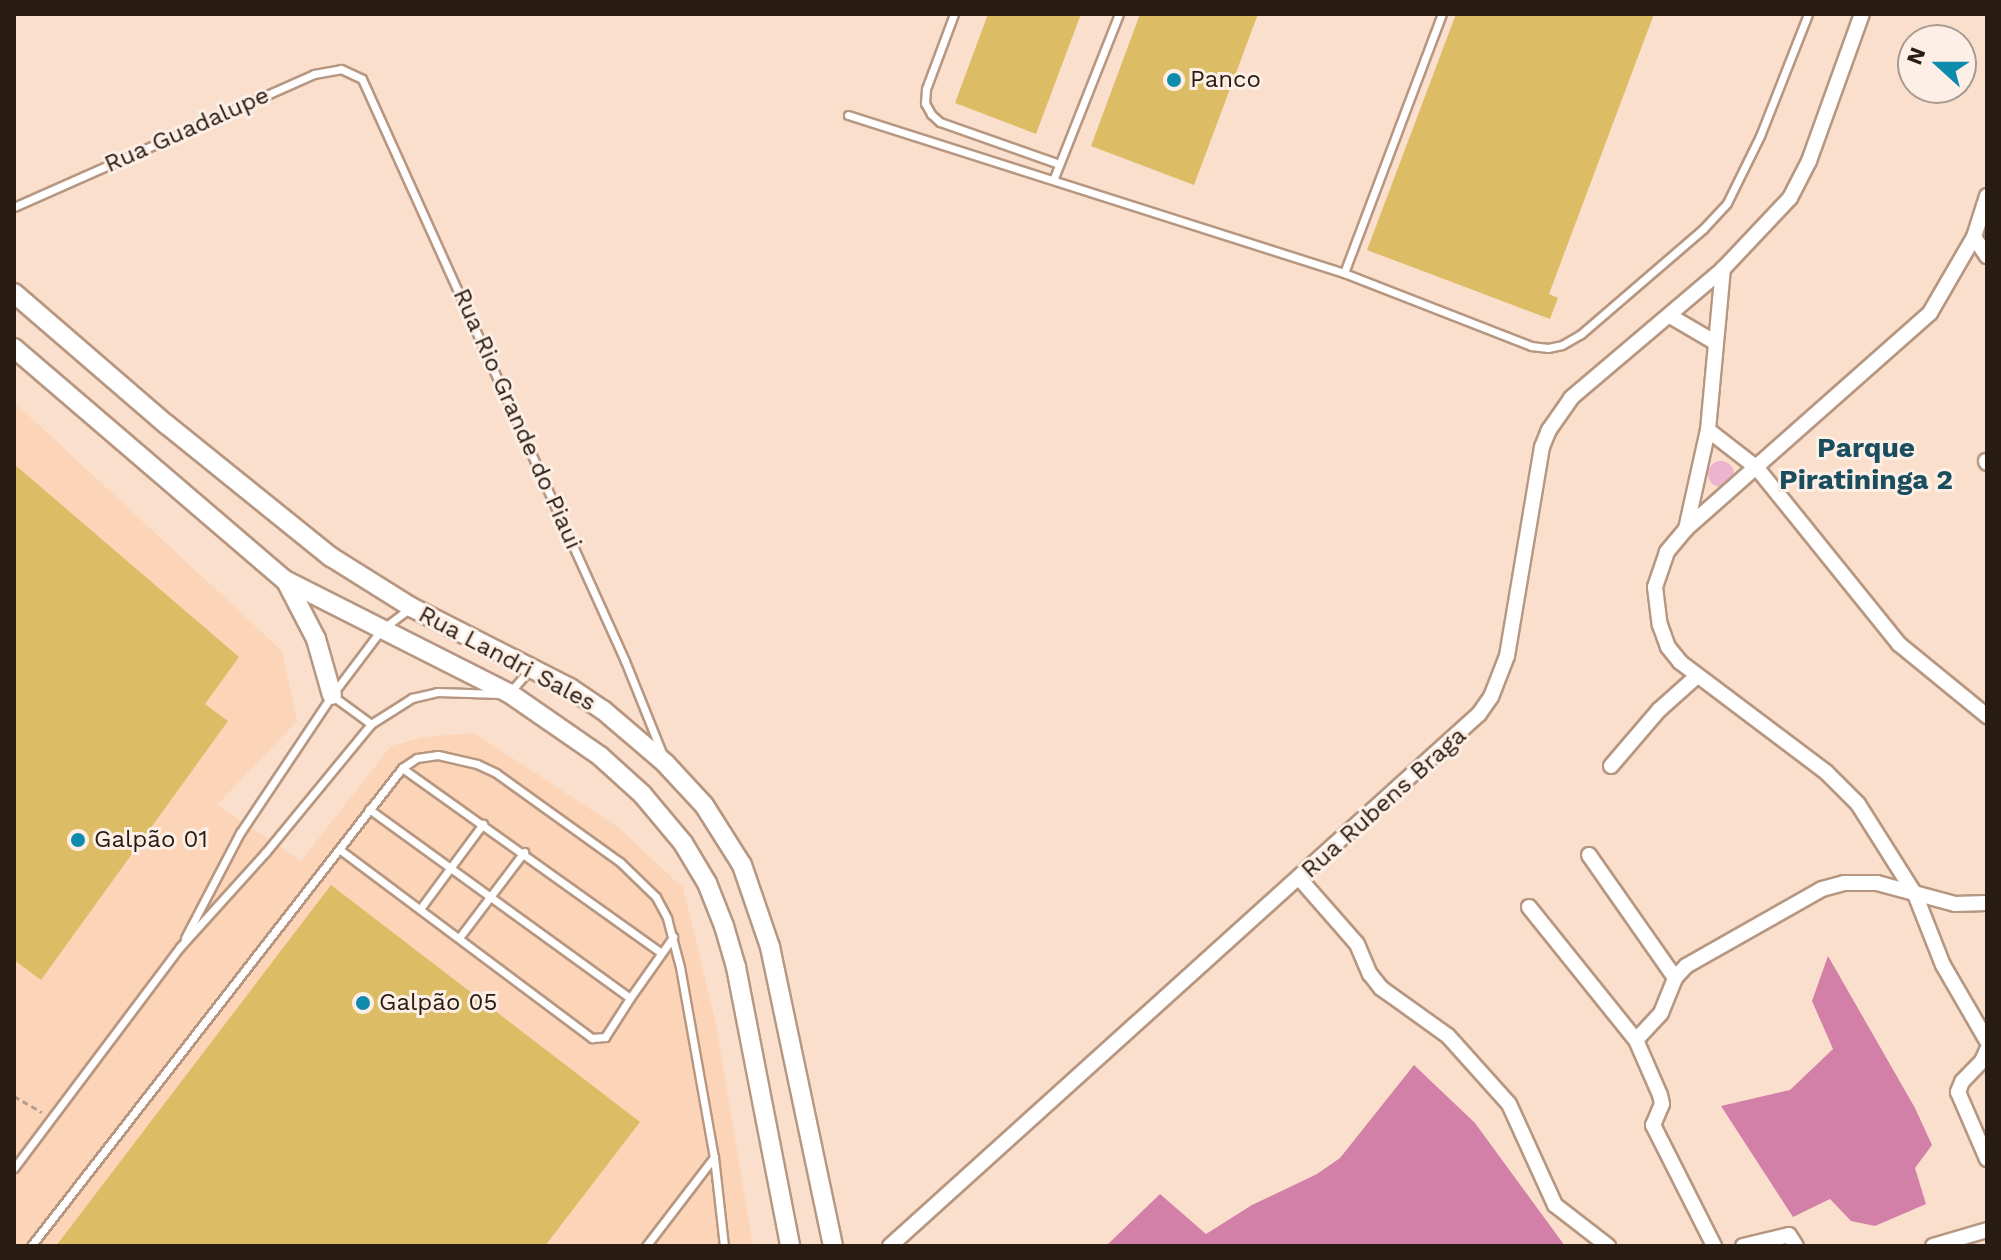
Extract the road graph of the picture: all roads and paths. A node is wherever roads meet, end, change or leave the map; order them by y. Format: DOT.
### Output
graph roads {
  1 [pos="954,14"];
  2 [pos="1119,14"];
  3 [pos="1442,14"];
  4 [pos="1808,14"];
  5 [pos="1862,14"];
  6 [pos="362,79"];
  7 [pos="848,115"];
  8 [pos="1059,164"];
  9 [pos="1054,178"];
  10 [pos="1987,196"];
  11 [pos="14,207"];
  12 [pos="1974,237"];
  13 [pos="1987,256"];
  14 [pos="1723,269"];
  15 [pos="1344,273"];
  16 [pos="14,293"];
  17 [pos="1670,316"];
  18 [pos="1716,343"];
  19 [pos="14,348"];
  20 [pos="1708,430"];
  21 [pos="1757,468"];
  22 [pos="1686,529"];
  23 [pos="285,580"];
  24 [pos="411,607"];
  25 [pos="381,630"];
  26 [pos="530,668"];
  27 [pos="1697,676"];
  28 [pos="509,693"];
  29 [pos="332,695"];
  30 [pos="1987,716"];
  31 [pos="371,724"];
  32 [pos="665,763"];
  33 [pos="1611,766"];
  34 [pos="402,768"];
  35 [pos="369,809"];
  36 [pos="483,824"];
  37 [pos="339,849"];
  38 [pos="524,852"];
  39 [pos="1589,855"];
  40 [pos="452,869"];
  41 [pos="1300,879"];
  42 [pos="1915,894"];
  43 [pos="489,896"];
  44 [pos="1987,903"];
  45 [pos="1529,907"];
  46 [pos="420,909"];
  47 [pos="673,937"];
  48 [pos="459,938"];
  49 [pos="180,947"];
  50 [pos="661,953"];
  51 [pos="1675,978"];
  52 [pos="630,998"];
  53 [pos="1636,1040"];
  54 [pos="1987,1041"];
  55 [pos="1987,1050"];
  56 [pos="14,1096"];
  57 [pos="52,1118"];
  58 [pos="714,1157"];
  59 [pos="1987,1159"];
  60 [pos="14,1168"];
  61 [pos="1987,1230"];
  62 [pos="31,1246"];
  63 [pos="646,1246"];
  64 [pos="724,1246"];
  65 [pos="790,1246"];
  66 [pos="833,1246"];
  67 [pos="890,1246"];
  68 [pos="1608,1246"];
  69 [pos="1714,1246"];
  70 [pos="1743,1246"];
  71 [pos="1796,1246"];
  72 [pos="1933,1246"];
  1 -- 8 [label="lane"];
  2 -- 8 [label="lane"];
  3 -- 15 [label="lane"];
  4 -- 15 [label="lane"];
  5 -- 14 [label="street, Rua Rubens Braga"];
  6 -- 11 [label="lane, Rua Guadalupe"];
  6 -- 32 [label="lane, Rua Rio Grande do Piaui"];
  7 -- 9 [label="lane"];
  8 -- 9 [label="lane"];
  9 -- 15 [label="lane"];
  10 -- 12 [label="street"];
  12 -- 13 [label="street"];
  12 -- 21 [label="street"];
  14 -- 17 [label="street, Rua Rubens Braga"];
  14 -- 18 [label="street"];
  16 -- 24 [label="street, Rua Landri Sales"];
  17 -- 18 [label="street"];
  17 -- 41 [label="street, Rua Rubens Braga"];
  18 -- 20 [label="street"];
  19 -- 23 [label="street, Rua Landri Sales"];
  20 -- 21 [label="street"];
  20 -- 22 [label="street"];
  21 -- 22 [label="street"];
  21 -- 30 [label="street"];
  22 -- 27 [label="street"];
  23 -- 25 [label="street, Rua Landri Sales"];
  23 -- 29 [label="street"];
  24 -- 25 [label="lane"];
  24 -- 26 [label="street, Rua Landri Sales"];
  25 -- 28 [label="street, Rua Landri Sales"];
  25 -- 29 [label="lane"];
  26 -- 28 [label="lane"];
  26 -- 32 [label="street, Rua Landri Sales"];
  27 -- 33 [label="street"];
  27 -- 42 [label="street"];
  28 -- 31 [label="lane"];
  28 -- 65 [label="street, Rua Landri Sales"];
  29 -- 31 [label="lane"];
  29 -- 49 [label="lane"];
  31 -- 49 [label="lane"];
  32 -- 66 [label="street, Rua Landri Sales"];
  34 -- 35 [label="lane"];
  34 -- 36 [label="lane"];
  34 -- 47 [label="lane"];
  35 -- 37 [label="lane"];
  35 -- 40 [label="lane"];
  36 -- 38 [label="lane"];
  36 -- 40 [label="lane"];
  37 -- 46 [label="lane"];
  37 -- 62 [label="lane"];
  38 -- 43 [label="lane"];
  38 -- 50 [label="lane"];
  39 -- 51 [label="street"];
  40 -- 43 [label="lane"];
  40 -- 46 [label="lane"];
  41 -- 67 [label="street, Rua Rubens Braga"];
  41 -- 68 [label="street"];
  42 -- 44 [label="street"];
  42 -- 51 [label="street"];
  42 -- 54 [label="street"];
  43 -- 48 [label="lane"];
  43 -- 52 [label="lane"];
  45 -- 53 [label="street"];
  46 -- 48 [label="lane"];
  47 -- 50 [label="lane"];
  47 -- 58 [label="lane"];
  48 -- 52 [label="lane"];
  49 -- 57 [label="lane"];
  50 -- 52 [label="lane"];
  51 -- 53 [label="street"];
  53 -- 69 [label="street"];
  55 -- 59 [label="street"];
  56 -- 57 [label="path"];
  57 -- 60 [label="lane"];
  58 -- 63 [label="lane"];
  58 -- 64 [label="lane"];
  61 -- 72 [label="street"];
  70 -- 71 [label="street"];
}
